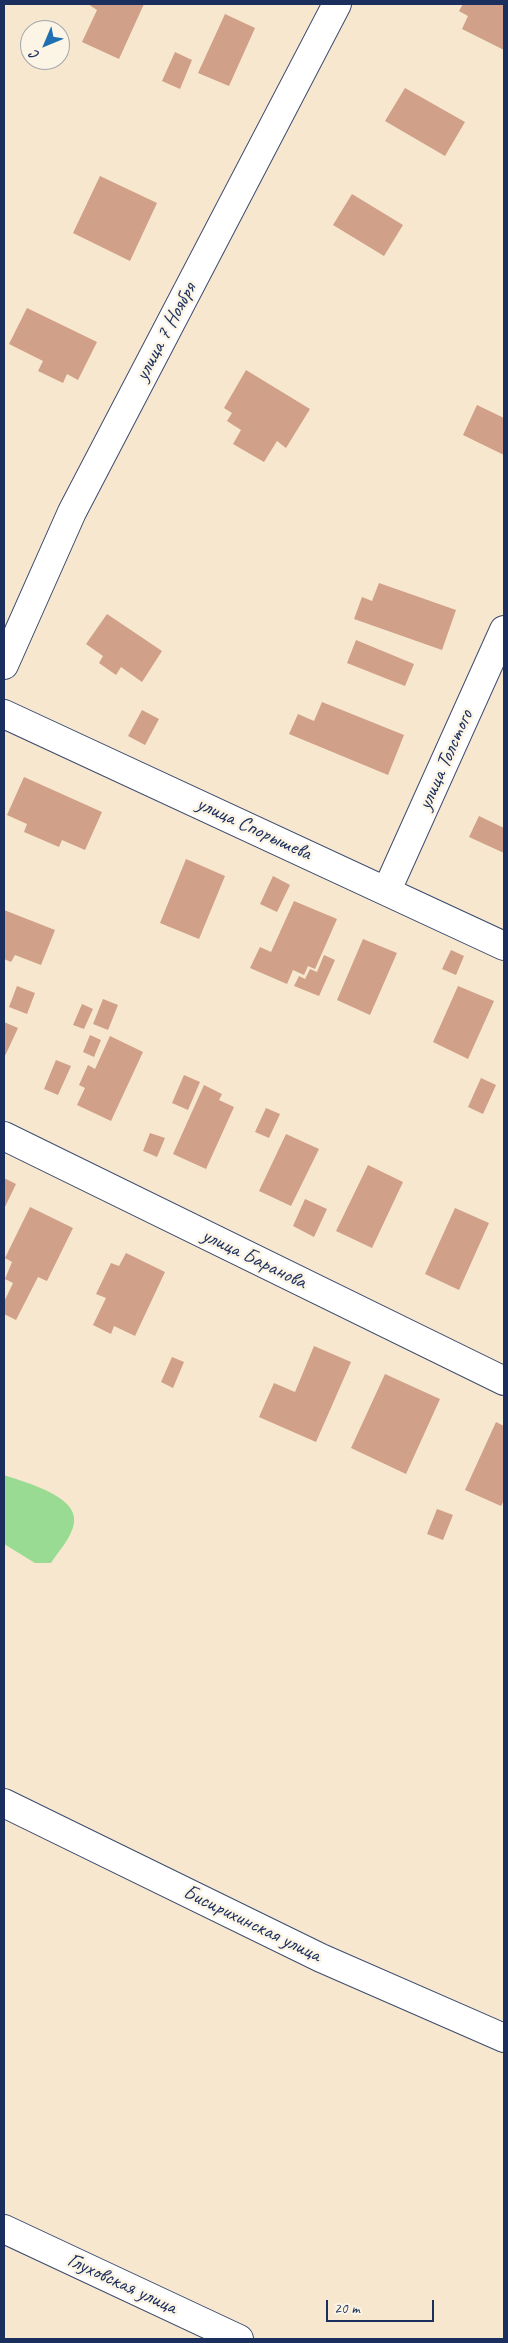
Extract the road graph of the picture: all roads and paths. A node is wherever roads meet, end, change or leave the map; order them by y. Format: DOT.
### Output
graph roads {
  1 [pos="337,4"];
  2 [pos="504,630"];
  3 [pos="4,665"];
  4 [pos="4,714"];
  5 [pos="387,890"];
  6 [pos="504,946"];
  7 [pos="4,1136"];
  8 [pos="504,1381"];
  9 [pos="4,1803"];
  10 [pos="504,2038"];
  11 [pos="4,2229"];
  12 [pos="239,2339"];
  1 -- 3 [label="street, улица 7 Ноября"];
  2 -- 5 [label="street, улица Толстого"];
  4 -- 5 [label="street, улица Спорышева"];
  5 -- 6 [label="street, улица Спорышева"];
  7 -- 8 [label="street, улица Баранова"];
  9 -- 10 [label="street, Бисирихинская улица"];
  11 -- 12 [label="street, Глуховская улица"];
}
